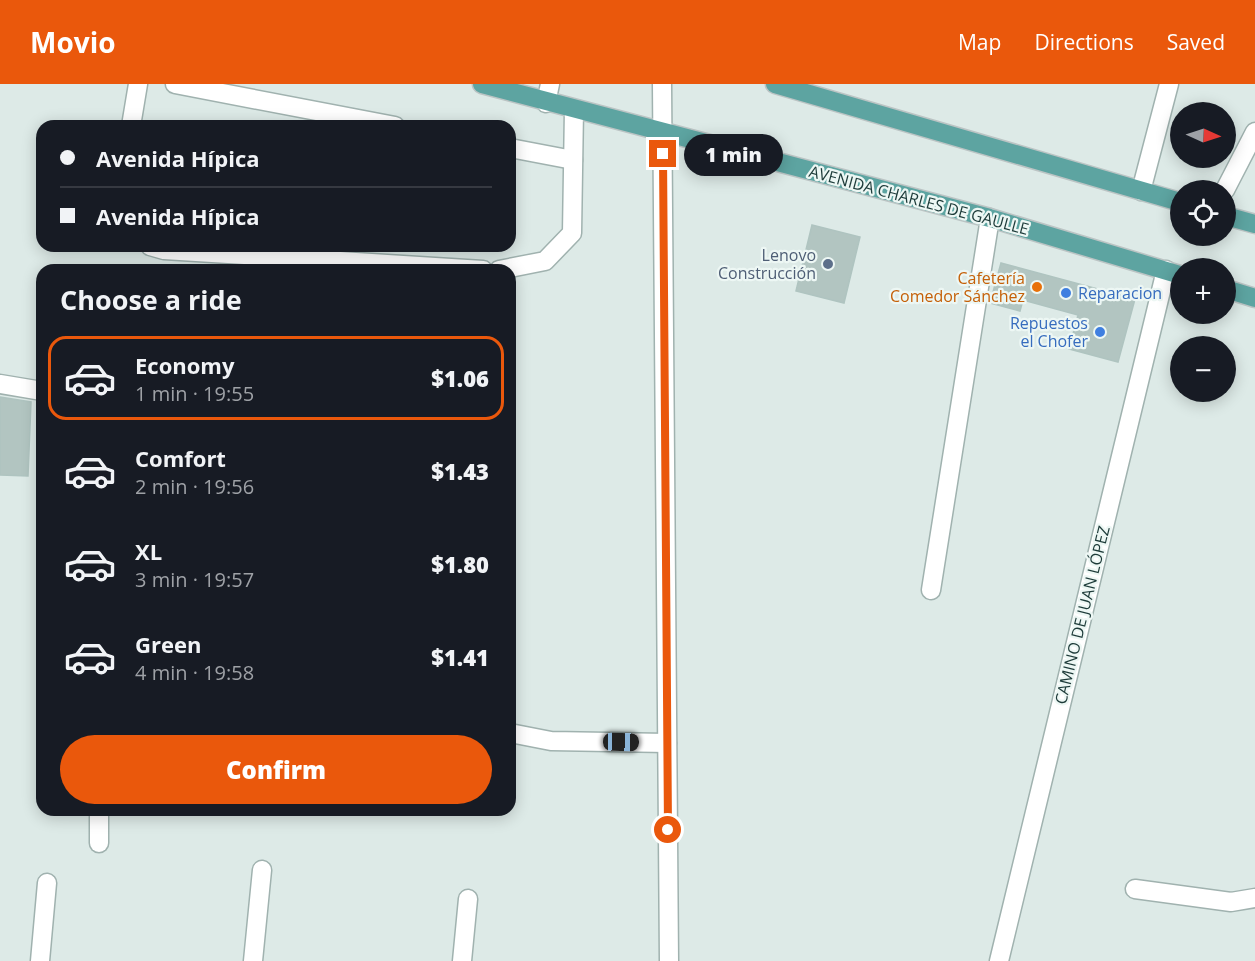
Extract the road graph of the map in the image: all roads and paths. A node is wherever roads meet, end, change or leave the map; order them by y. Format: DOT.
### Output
graph roads {
  1 [pos="138,84"];
  2 [pos="175,84"];
  3 [pos="482,84"];
  4 [pos="550,84"];
  5 [pos="662,84"];
  6 [pos="774,84"];
  7 [pos="1169,84"];
  8 [pos="546,103"];
  9 [pos="574,109"];
  10 [pos="132,120"];
  11 [pos="364,120"];
  12 [pos="663,131"];
  13 [pos="1255,132"];
  14 [pos="516,149"];
  15 [pos="573,160"];
  16 [pos="1230,180"];
  17 [pos="1141,191"];
  18 [pos="1170,199"];
  19 [pos="990,218"];
  20 [pos="1236,219"];
  21 [pos="1255,224"];
  22 [pos="196,252"];
  23 [pos="387,264"];
  24 [pos="516,267"];
  25 [pos="1170,271"];
  26 [pos="1170,284"];
  27 [pos="1236,292"];
  28 [pos="1255,298"];
  29 [pos="0,384"];
  30 [pos="36,390"];
  31 [pos="931,590"];
  32 [pos="516,734"];
  33 [pos="668,743"];
  34 [pos="99,816"];
  35 [pos="99,843"];
  36 [pos="262,870"];
  37 [pos="46,883"];
  38 [pos="1136,889"];
  39 [pos="1255,898"];
  40 [pos="468,899"];
  41 [pos="40,961"];
  42 [pos="253,961"];
  43 [pos="462,961"];
  44 [pos="669,961"];
  45 [pos="999,961"];
  1 -- 10 [label="street"];
  2 -- 11 [label="street"];
  3 -- 8 [label="main road, AVENIDA CHARLES DE GAULLE"];
  4 -- 8 [label="street"];
  5 -- 12 [label="street"];
  6 -- 17 [label="main road"];
  7 -- 17 [label="street"];
  8 -- 9 [label="main road, AVENIDA CHARLES DE GAULLE"];
  9 -- 12 [label="main road, AVENIDA CHARLES DE GAULLE"];
  9 -- 15 [label="street"];
  12 -- 19 [label="main road, AVENIDA CHARLES DE GAULLE"];
  12 -- 33 [label="street"];
  13 -- 16 [label="street"];
  14 -- 15 [label="street"];
  15 -- 24 [label="street"];
  17 -- 18 [label="main road"];
  19 -- 25 [label="main road, AVENIDA CHARLES DE GAULLE"];
  19 -- 31 [label="street"];
  20 -- 21 [label="main road"];
  22 -- 23 [label="street"];
  26 -- 45 [label="street, CAMINO DE JUAN LÓPEZ"];
  27 -- 28 [label="main road"];
  29 -- 30 [label="street"];
  32 -- 33 [label="street"];
  33 -- 44 [label="street"];
  34 -- 35 [label="street"];
  36 -- 42 [label="street"];
  37 -- 41 [label="street"];
  38 -- 39 [label="street"];
  40 -- 43 [label="street"];
}
